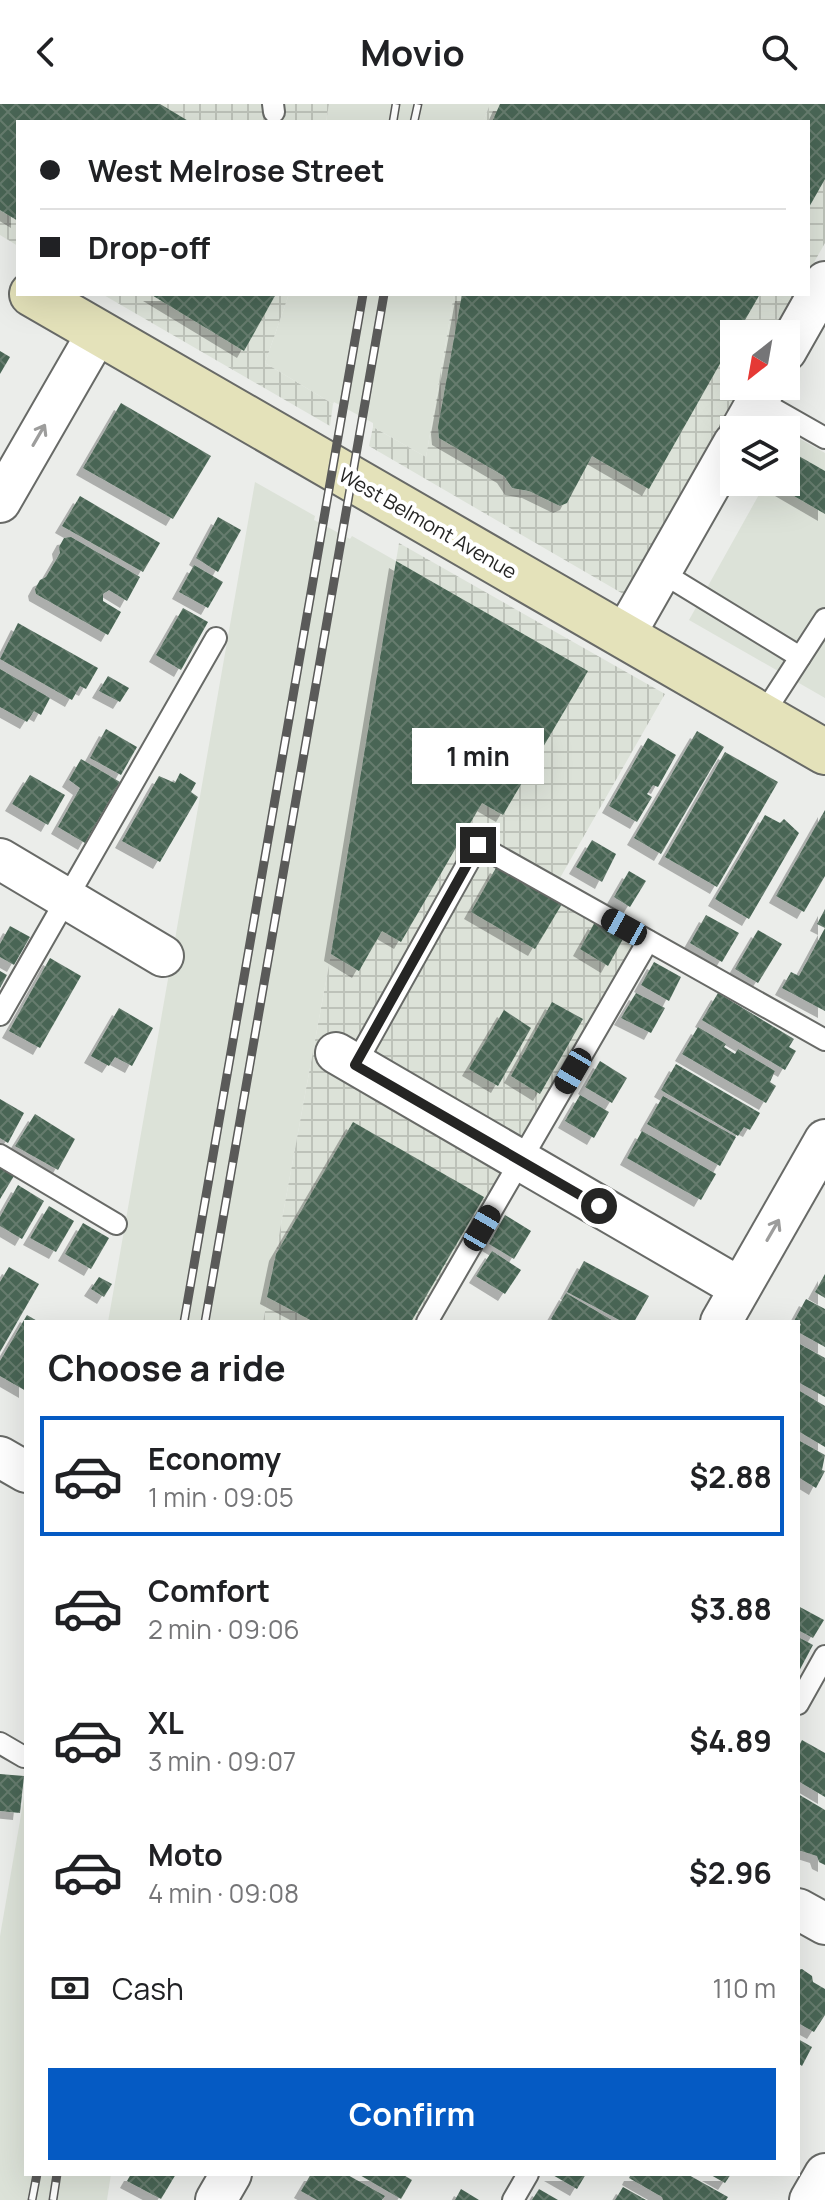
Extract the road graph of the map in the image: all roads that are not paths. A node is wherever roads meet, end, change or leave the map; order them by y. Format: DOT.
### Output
graph roads {
  1 [pos="825,282"];
  2 [pos="35,296"];
  3 [pos="800,326"];
  4 [pos="98,332"];
  5 [pos="755,405"];
  6 [pos="825,438"];
  7 [pos="720,468"];
  8 [pos="0,502"];
  9 [pos="661,572"];
  10 [pos="825,619"];
  11 [pos="624,636"];
  12 [pos="216,638"];
  13 [pos="800,657"];
  14 [pos="762,716"];
  15 [pos="825,752"];
  16 [pos="0,859"];
  17 [pos="67,899"];
  18 [pos="648,941"];
  19 [pos="163,956"];
  20 [pos="0,1015"];
  21 [pos="825,1040"];
  22 [pos="345,1059"];
  23 [pos="825,1140"];
  24 [pos="0,1155"];
  25 [pos="522,1161"];
  26 [pos="116,1224"];
  27 [pos="740,1288"];
  28 [pos="428,1320"];
  29 [pos="722,1320"];
  30 [pos="0,1457"];
  31 [pos="24,1471"];
  32 [pos="825,1656"];
  33 [pos="800,1700"];
  34 [pos="0,1743"];
  35 [pos="24,1757"];
  36 [pos="800,1910"];
  37 [pos="825,1924"];
  38 [pos="825,2174"];
  39 [pos="230,2176"];
  40 [pos="527,2176"];
  41 [pos="216,2200"];
  42 [pos="513,2200"];
  43 [pos="810,2200"];
  1 -- 3 [label="street"];
  2 -- 4 [label="main road, West Belmont Avenue"];
  8 -- 4 [label="street, one-way"];
  4 -- 11 [label="main road, West Belmont Avenue"];
  5 -- 6 [label="lane"];
  7 -- 9 [label="street"];
  9 -- 11 [label="street"];
  9 -- 13 [label="lane"];
  10 -- 13 [label="lane"];
  11 -- 14 [label="main road, West Belmont Avenue"];
  12 -- 17 [label="lane"];
  13 -- 14 [label="lane"];
  14 -- 15 [label="main road, West Belmont Avenue"];
  16 -- 17 [label="street"];
  17 -- 19 [label="street"];
  17 -- 20 [label="lane"];
  18 -- 21 [label="lane"];
  18 -- 22 [label="lane"];
  18 -- 25 [label="lane"];
  22 -- 25 [label="street"];
  27 -- 23 [label="street, one-way"];
  24 -- 26 [label="lane"];
  25 -- 27 [label="street"];
  25 -- 28 [label="lane"];
  27 -- 29 [label="street"];
  30 -- 31 [label="street"];
  32 -- 33 [label="lane"];
  34 -- 35 [label="lane"];
  36 -- 37 [label="street"];
  38 -- 43 [label="street"];
  39 -- 41 [label="street"];
  40 -- 42 [label="lane"];
}
